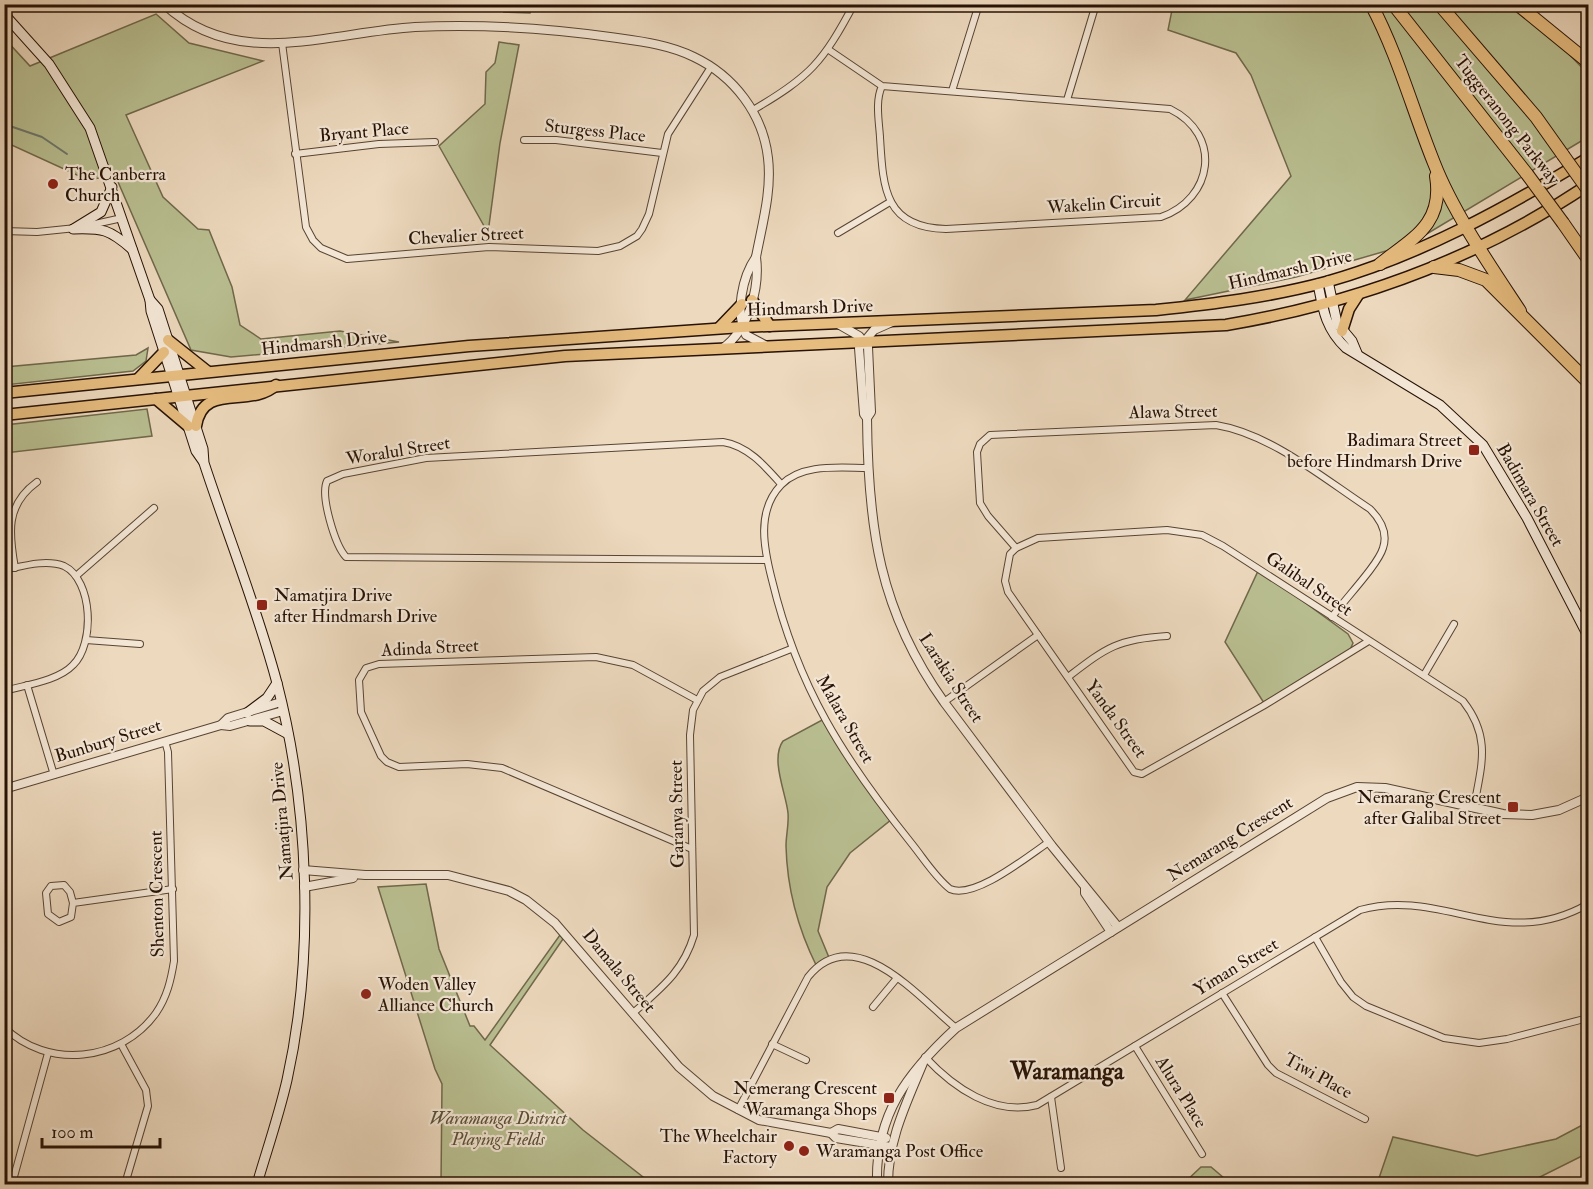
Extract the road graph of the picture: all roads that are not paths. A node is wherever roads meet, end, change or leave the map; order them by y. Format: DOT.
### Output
graph roads {
  1 [pos="164,4"];
  2 [pos="854,4"];
  3 [pos="979,4"];
  4 [pos="1096,4"];
  5 [pos="1371,4"];
  6 [pos="1393,4"];
  7 [pos="1439,4"];
  8 [pos="1516,4"];
  9 [pos="4,14"];
  10 [pos="282,43"];
  11 [pos="829,50"];
  12 [pos="1588,62"];
  13 [pos="711,67"];
  14 [pos="882,86"];
  15 [pos="952,91"];
  16 [pos="1067,100"];
  17 [pos="753,111"];
  18 [pos="524,140"];
  19 [pos="435,142"];
  20 [pos="662,153"];
  21 [pos="295,154"];
  22 [pos="1588,158"];
  23 [pos="1434,165"];
  24 [pos="1588,185"];
  25 [pos="112,188"];
  26 [pos="1588,190"];
  27 [pos="890,202"];
  28 [pos="122,218"];
  29 [pos="1468,226"];
  30 [pos="73,229"];
  31 [pos="4,231"];
  32 [pos="838,233"];
  33 [pos="1480,247"];
  34 [pos="134,251"];
  35 [pos="1588,259"];
  36 [pos="1380,264"];
  37 [pos="1434,267"];
  38 [pos="1323,283"];
  39 [pos="1358,296"];
  40 [pos="150,300"];
  41 [pos="747,302"];
  42 [pos="1327,305"];
  43 [pos="1520,311"];
  44 [pos="895,321"];
  45 [pos="837,324"];
  46 [pos="770,326"];
  47 [pos="742,327"];
  48 [pos="720,328"];
  49 [pos="1342,331"];
  50 [pos="168,340"];
  51 [pos="863,341"];
  52 [pos="4,344"];
  53 [pos="768,345"];
  54 [pos="723,348"];
  55 [pos="4,349"];
  56 [pos="164,352"];
  57 [pos="1357,353"];
  58 [pos="207,371"];
  59 [pos="175,374"];
  60 [pos="138,378"];
  61 [pos="1588,382"];
  62 [pos="276,385"];
  63 [pos="4,393"];
  64 [pos="182,396"];
  65 [pos="156,399"];
  66 [pos="4,415"];
  67 [pos="192,426"];
  68 [pos="868,468"];
  69 [pos="37,482"];
  70 [pos="781,484"];
  71 [pos="154,508"];
  72 [pos="1016,548"];
  73 [pos="767,560"];
  74 [pos="15,568"];
  75 [pos="4,570"];
  76 [pos="76,576"];
  77 [pos="1332,617"];
  78 [pos="1454,624"];
  79 [pos="1038,635"];
  80 [pos="1167,636"];
  81 [pos="1588,636"];
  82 [pos="86,640"];
  83 [pos="1367,642"];
  84 [pos="140,645"];
  85 [pos="791,649"];
  86 [pos="1424,675"];
  87 [pos="1068,677"];
  88 [pos="277,683"];
  89 [pos="27,685"];
  90 [pos="4,691"];
  91 [pos="697,700"];
  92 [pos="944,702"];
  93 [pos="282,706"];
  94 [pos="248,717"];
  95 [pos="288,734"];
  96 [pos="165,741"];
  97 [pos="54,775"];
  98 [pos="4,789"];
  99 [pos="1587,802"];
  100 [pos="1474,807"];
  101 [pos="1049,842"];
  102 [pos="692,849"];
  103 [pos="303,870"];
  104 [pos="365,876"];
  105 [pos="304,887"];
  106 [pos="173,889"];
  107 [pos="73,903"];
  108 [pos="1588,904"];
  109 [pos="1115,930"];
  110 [pos="1315,937"];
  111 [pos="897,978"];
  112 [pos="1222,993"];
  113 [pos="873,1007"];
  114 [pos="633,1013"];
  115 [pos="1588,1018"];
  116 [pos="4,1027"];
  117 [pos="956,1028"];
  118 [pos="121,1044"];
  119 [pos="772,1044"];
  120 [pos="1135,1046"];
  121 [pos="48,1053"];
  122 [pos="925,1057"];
  123 [pos="806,1059"];
  124 [pos="1051,1097"];
  125 [pos="738,1110"];
  126 [pos="1365,1119"];
  127 [pos="880,1142"];
  128 [pos="892,1143"];
  129 [pos="1202,1154"];
  130 [pos="1061,1168"];
  131 [pos="12,1185"];
  132 [pos="125,1185"];
  133 [pos="257,1185"];
  134 [pos="877,1185"];
  135 [pos="888,1185"];
  1 -- 10 [label="street"];
  2 -- 11 [label="street"];
  3 -- 15 [label="street"];
  4 -- 16 [label="street"];
  5 -- 23 [label="highway"];
  6 -- 35 [label="highway, Tuggeranong Parkway, bridge"];
  7 -- 26 [label="highway, Tuggeranong Parkway, bridge"];
  8 -- 12 [label="highway"];
  9 -- 25 [label="main road, Namatjira Drive"];
  10 -- 13 [label="street"];
  10 -- 21 [label="street, Chevalier Street"];
  11 -- 14 [label="street"];
  11 -- 17 [label="street"];
  13 -- 17 [label="street"];
  13 -- 20 [label="street, Chevalier Street"];
  14 -- 15 [label="street, Wakelin Circuit"];
  14 -- 27 [label="street"];
  15 -- 16 [label="street, Wakelin Circuit"];
  16 -- 27 [label="street, Wakelin Circuit"];
  17 -- 41 [label="street"];
  18 -- 20 [label="street, Sturgess Place"];
  19 -- 21 [label="street, Bryant Place"];
  20 -- 21 [label="street, Chevalier Street"];
  22 -- 29 [label="main road, Hindmarsh Drive"];
  23 -- 29 [label="highway"];
  23 -- 36 [label="highway"];
  24 -- 33 [label="main road, Hindmarsh Drive"];
  25 -- 28 [label="main road, Namatjira Drive"];
  25 -- 30 [label="main road"];
  27 -- 32 [label="street"];
  28 -- 30 [label="street"];
  28 -- 34 [label="main road, Namatjira Drive"];
  29 -- 33 [label="highway"];
  29 -- 36 [label="main road, Hindmarsh Drive"];
  30 -- 31 [label="street"];
  30 -- 34 [label="main road"];
  33 -- 37 [label="main road, Hindmarsh Drive"];
  33 -- 43 [label="highway"];
  34 -- 40 [label="main road, Namatjira Drive"];
  36 -- 38 [label="main road, Hindmarsh Drive"];
  37 -- 39 [label="main road, Hindmarsh Drive"];
  37 -- 43 [label="highway"];
  38 -- 42 [label="main road, Badimara Street"];
  38 -- 44 [label="main road, Hindmarsh Drive"];
  39 -- 42 [label="main road, Hindmarsh Drive"];
  39 -- 49 [label="main road"];
  40 -- 50 [label="main road, Namatjira Drive"];
  40 -- 56 [label="main road, Namatjira Drive"];
  41 -- 46 [label="main road"];
  41 -- 47 [label="street"];
  41 -- 48 [label="main road"];
  42 -- 49 [label="main road, Badimara Street"];
  42 -- 51 [label="main road, Hindmarsh Drive"];
  42 -- 57 [label="main road, Badimara Street"];
  43 -- 61 [label="highway"];
  44 -- 45 [label="main road, Hindmarsh Drive"];
  44 -- 51 [label="street"];
  45 -- 46 [label="main road, Hindmarsh Drive"];
  45 -- 51 [label="street"];
  46 -- 47 [label="main road, Hindmarsh Drive"];
  47 -- 48 [label="main road, Hindmarsh Drive"];
  47 -- 53 [label="street"];
  47 -- 54 [label="street"];
  48 -- 58 [label="main road, Hindmarsh Drive"];
  49 -- 57 [label="main road, Badimara Street"];
  50 -- 58 [label="main road"];
  50 -- 59 [label="main road, Namatjira Drive"];
  51 -- 53 [label="main road, Hindmarsh Drive"];
  51 -- 68 [label="street, Larakia Street"];
  52 -- 55 [label="street"];
  53 -- 54 [label="main road, Hindmarsh Drive"];
  54 -- 62 [label="main road, Hindmarsh Drive"];
  56 -- 59 [label="main road, Namatjira Drive"];
  56 -- 60 [label="main road"];
  57 -- 81 [label="main road, Badimara Street"];
  58 -- 59 [label="main road, Hindmarsh Drive"];
  59 -- 60 [label="main road, Hindmarsh Drive"];
  59 -- 64 [label="main road, Namatjira Drive"];
  60 -- 63 [label="main road, Hindmarsh Drive"];
  62 -- 64 [label="main road, Hindmarsh Drive"];
  62 -- 67 [label="main road"];
  64 -- 65 [label="main road, Hindmarsh Drive"];
  64 -- 67 [label="main road, Namatjira Drive"];
  65 -- 66 [label="main road, Hindmarsh Drive"];
  65 -- 67 [label="main road"];
  67 -- 88 [label="main road, Namatjira Drive"];
  68 -- 70 [label="street"];
  68 -- 92 [label="street, Larakia Street"];
  69 -- 74 [label="street"];
  70 -- 73 [label="street, Malara Street"];
  70 -- 73 [label="street, Woralul Street"];
  71 -- 76 [label="street"];
  72 -- 77 [label="street, Galibal Street"];
  72 -- 77 [label="street, Alawa Street"];
  72 -- 79 [label="street, Yanda Street"];
  73 -- 85 [label="street, Malara Street"];
  74 -- 75 [label="street"];
  74 -- 76 [label="street"];
  76 -- 82 [label="street"];
  77 -- 83 [label="street, Galibal Street"];
  78 -- 86 [label="street"];
  79 -- 87 [label="street, Yanda Street"];
  79 -- 92 [label="street"];
  80 -- 87 [label="street"];
  82 -- 84 [label="street"];
  82 -- 89 [label="street"];
  83 -- 86 [label="street, Galibal Street"];
  83 -- 87 [label="street, Yanda Street"];
  85 -- 91 [label="street"];
  85 -- 101 [label="street, Malara Street"];
  86 -- 100 [label="street, Galibal Street"];
  88 -- 93 [label="main road, Namatjira Drive"];
  88 -- 94 [label="main road"];
  89 -- 90 [label="street"];
  89 -- 97 [label="street"];
  91 -- 102 [label="street, Garanya Street"];
  91 -- 102 [label="street, Adinda Street"];
  92 -- 101 [label="street, Larakia Street"];
  93 -- 94 [label="street, Bunbury Street"];
  93 -- 95 [label="main road, Namatjira Drive"];
  94 -- 95 [label="main road"];
  94 -- 96 [label="street, Bunbury Street"];
  95 -- 103 [label="main road, Namatjira Drive"];
  96 -- 97 [label="street, Bunbury Street"];
  96 -- 106 [label="street, Shenton Crescent"];
  97 -- 98 [label="street, Bunbury Street"];
  99 -- 100 [label="street, Nemarang Crescent"];
  100 -- 109 [label="street, Nemarang Crescent"];
  101 -- 109 [label="street, Larakia Street"];
  102 -- 114 [label="street, Garanya Street"];
  103 -- 104 [label="street, Damala Street"];
  103 -- 105 [label="main road, Namatjira Drive"];
  104 -- 105 [label="street, Damala Street"];
  104 -- 114 [label="street, Damala Street"];
  105 -- 133 [label="main road, Namatjira Drive"];
  106 -- 107 [label="street"];
  106 -- 118 [label="street, Shenton Crescent"];
  107 -- 107 [label="street"];
  108 -- 110 [label="street, Yiman Street"];
  109 -- 117 [label="street, Nemarang Crescent"];
  110 -- 112 [label="street, Yiman Street"];
  110 -- 115 [label="street"];
  111 -- 113 [label="street"];
  111 -- 117 [label="street"];
  111 -- 119 [label="street"];
  112 -- 120 [label="street, Yiman Street"];
  112 -- 126 [label="street, Tiwi Place"];
  114 -- 125 [label="street, Damala Street"];
  116 -- 121 [label="street, Shenton Crescent"];
  117 -- 122 [label="street, Nemarang Crescent"];
  118 -- 121 [label="street, Shenton Crescent"];
  118 -- 132 [label="street"];
  119 -- 123 [label="street"];
  119 -- 125 [label="street"];
  120 -- 124 [label="street, Yiman Street"];
  120 -- 129 [label="street, Alura Place"];
  121 -- 131 [label="street"];
  122 -- 124 [label="street, Yiman Street"];
  122 -- 127 [label="street, Nemarang Crescent"];
  122 -- 128 [label="street, Nemarang Crescent"];
  124 -- 130 [label="street"];
  125 -- 127 [label="street, Damala Street"];
  127 -- 128 [label="street, Damala Street"];
  127 -- 134 [label="street, Nemarang Crescent"];
  128 -- 135 [label="street, Nemarang Crescent"];
}
